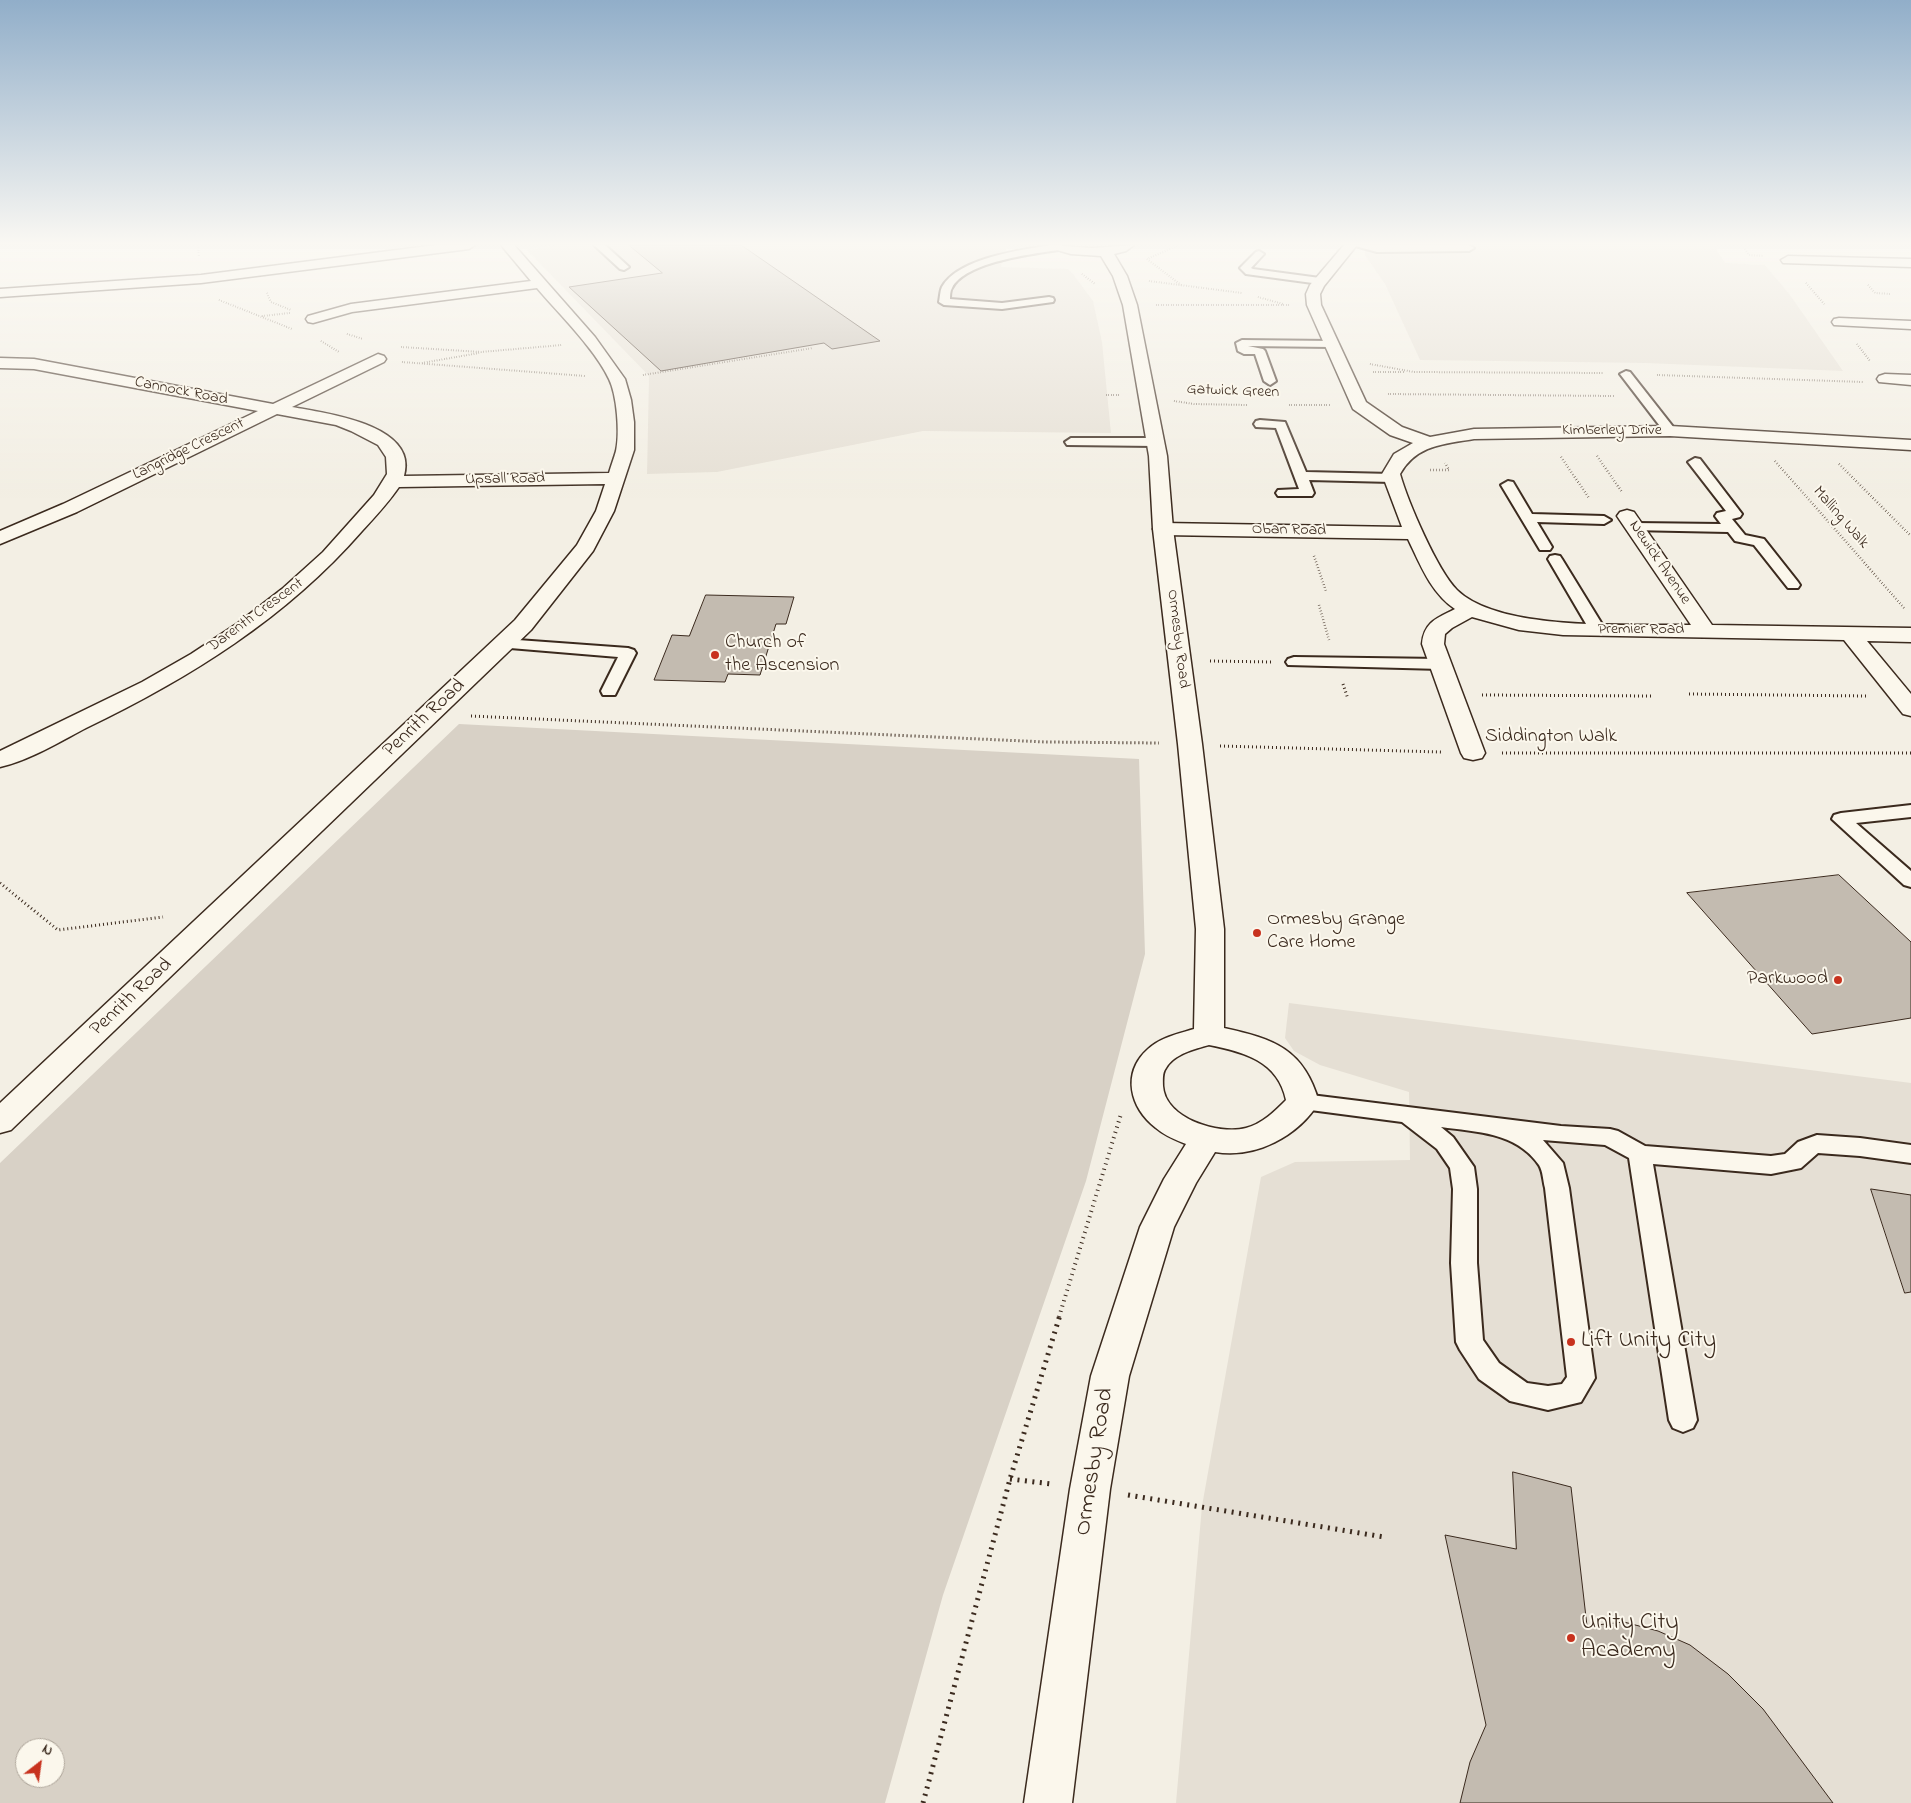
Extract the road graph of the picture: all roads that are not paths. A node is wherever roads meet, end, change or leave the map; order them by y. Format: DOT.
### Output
graph roads {
  1 [pos="580,329"];
  2 [pos="1134,329"];
  3 [pos="1326,329"];
  4 [pos="1331,344"];
  5 [pos="378,359"];
  6 [pos="0,363"];
  7 [pos="1626,374"];
  8 [pos="1884,379"];
  9 [pos="1911,380"];
  10 [pos="1270,381"];
  11 [pos="274,409"];
  12 [pos="1260,424"];
  13 [pos="1670,431"];
  14 [pos="1071,442"];
  15 [pos="1155,442"];
  16 [pos="1428,442"];
  17 [pos="1911,445"];
  18 [pos="1695,462"];
  19 [pos="1301,476"];
  20 [pos="616,478"];
  21 [pos="1392,478"];
  22 [pos="393,482"];
  23 [pos="1508,485"];
  24 [pos="1283,493"];
  25 [pos="1528,518"];
  26 [pos="1604,520"];
  27 [pos="1631,521"];
  28 [pos="1732,528"];
  29 [pos="1163,529"];
  30 [pos="1414,533"];
  31 [pos="0,538"];
  32 [pos="1545,547"];
  33 [pos="1556,559"];
  34 [pos="1793,585"];
  35 [pos="1472,609"];
  36 [pos="1597,629"];
  37 [pos="1705,630"];
  38 [pos="1850,634"];
  39 [pos="1911,635"];
  40 [pos="504,644"];
  41 [pos="1294,662"];
  42 [pos="1441,664"];
  43 [pos="609,691"];
  44 [pos="1908,704"];
  45 [pos="1473,753"];
  46 [pos="0,760"];
  47 [pos="1911,811"];
  48 [pos="1911,881"];
  49 [pos="1209,1035"];
  50 [pos="1303,1102"];
  51 [pos="1408,1115"];
  52 [pos="0,1122"];
  53 [pos="1503,1127"];
  54 [pos="1206,1140"];
  55 [pos="1640,1154"];
  56 [pos="1911,1154"];
  57 [pos="1683,1420"];
  58 [pos="1048,1803"];
  1 -- 20 [label="street, Penrith Road"];
  2 -- 15 [label="street, Ormesby Road"];
  3 -- 4 [label="street"];
  4 -- 10 [label="lane"];
  4 -- 16 [label="street"];
  5 -- 11 [label="street, Langridge Crescent"];
  6 -- 11 [label="street, Cannock Road"];
  7 -- 13 [label="lane"];
  8 -- 9 [label="street"];
  11 -- 22 [label="street"];
  11 -- 31 [label="street, Langridge Crescent"];
  12 -- 19 [label="lane"];
  13 -- 16 [label="street, Kimberley Drive"];
  13 -- 17 [label="street, Kimberley Drive"];
  14 -- 15 [label="lane"];
  15 -- 29 [label="street, Ormesby Road"];
  16 -- 21 [label="street, Kimberley Drive"];
  18 -- 28 [label="lane"];
  19 -- 21 [label="lane"];
  19 -- 24 [label="lane"];
  20 -- 22 [label="street, Upsall Road"];
  20 -- 40 [label="street, Penrith Road"];
  21 -- 30 [label="street"];
  22 -- 46 [label="street, Darenth Crescent"];
  23 -- 25 [label="lane"];
  25 -- 26 [label="lane"];
  25 -- 32 [label="lane"];
  27 -- 28 [label="lane"];
  27 -- 37 [label="street, Newick Avenue"];
  28 -- 34 [label="lane"];
  29 -- 30 [label="street, Oban Road"];
  29 -- 49 [label="street, Ormesby Road"];
  30 -- 35 [label="street, Premier Road"];
  33 -- 36 [label="lane"];
  35 -- 36 [label="street, Premier Road"];
  35 -- 42 [label="street"];
  36 -- 37 [label="street, Premier Road"];
  37 -- 38 [label="street, Premier Road"];
  38 -- 39 [label="street, Premier Road"];
  38 -- 44 [label="street"];
  40 -- 43 [label="lane"];
  40 -- 52 [label="street, Penrith Road"];
  41 -- 42 [label="lane"];
  42 -- 45 [label="street"];
  47 -- 48 [label="lane"];
  49 -- 50 [label="street"];
  49 -- 54 [label="street"];
  50 -- 51 [label="lane"];
  50 -- 54 [label="street"];
  51 -- 53 [label="lane"];
  51 -- 53 [label="lane"];
  53 -- 55 [label="lane"];
  54 -- 58 [label="street, Ormesby Road"];
  55 -- 56 [label="lane"];
  55 -- 57 [label="lane"];
}
